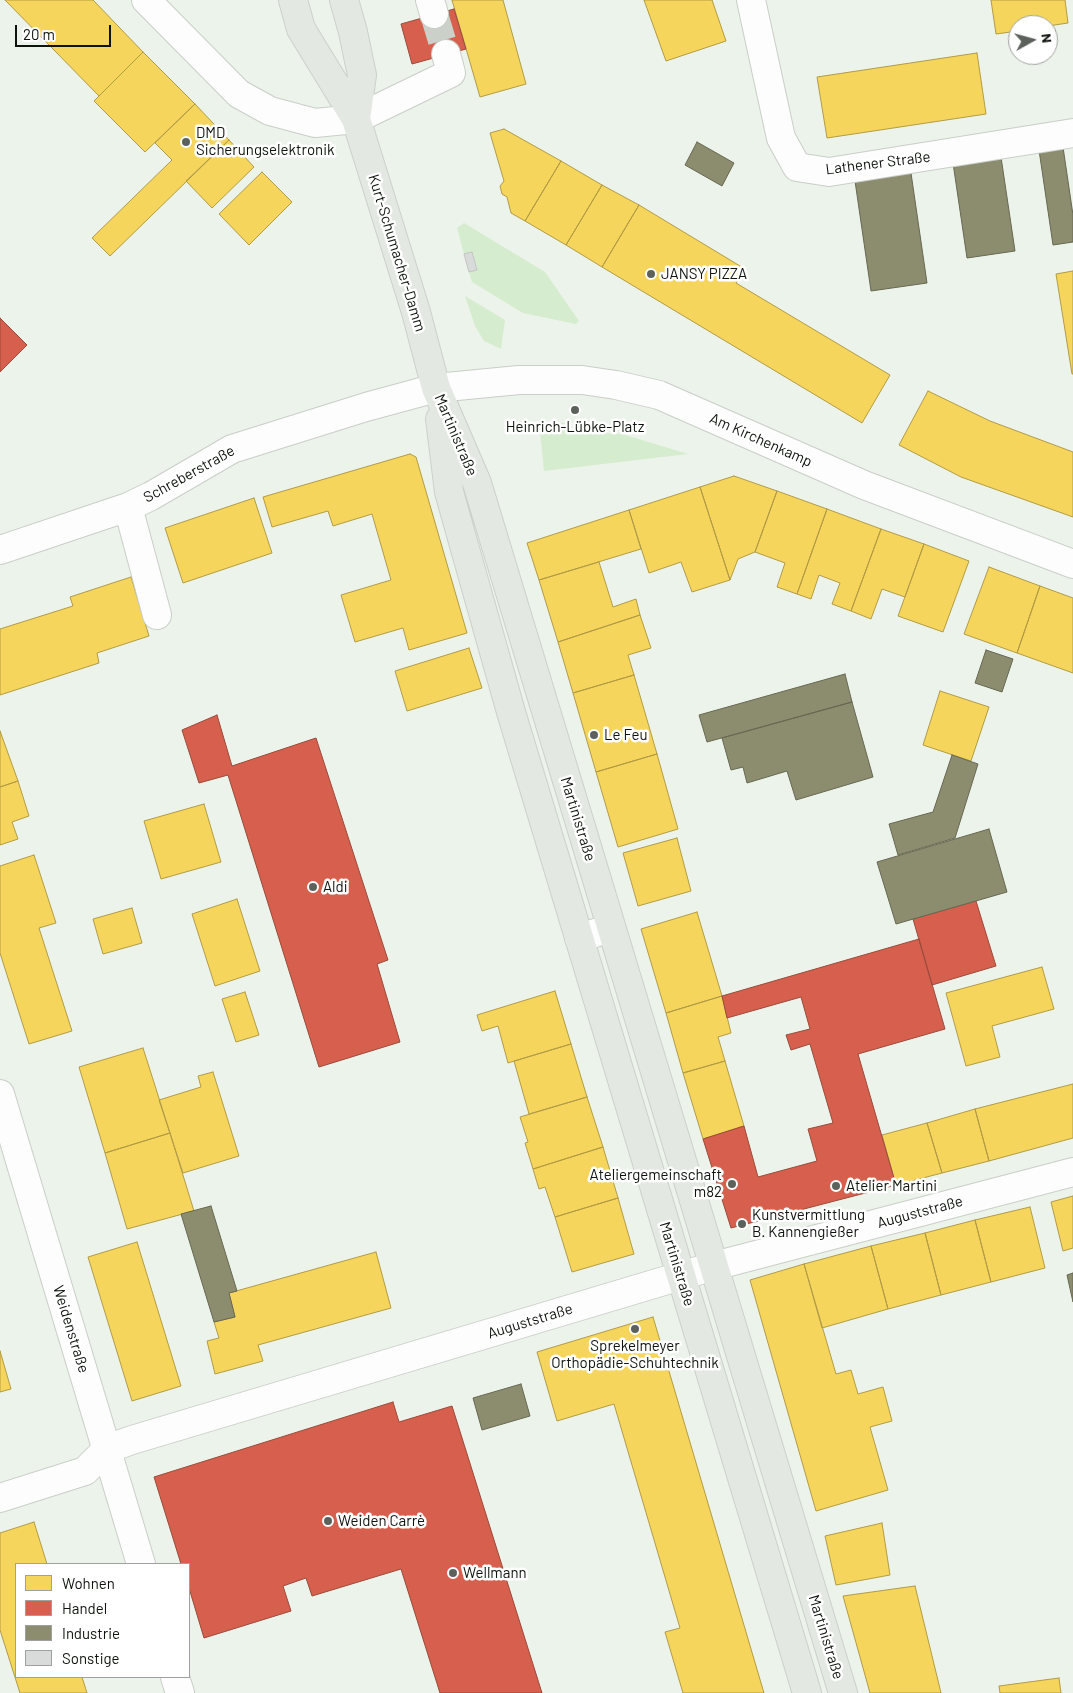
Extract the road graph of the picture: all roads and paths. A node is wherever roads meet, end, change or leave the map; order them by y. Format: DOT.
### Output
graph roads {
  1 [pos="146,0"];
  2 [pos="293,0"];
  3 [pos="344,0"];
  4 [pos="750,0"];
  5 [pos="446,54"];
  6 [pos="356,119"];
  7 [pos="1073,133"];
  8 [pos="436,388"];
  9 [pos="128,507"];
  10 [pos="0,550"];
  11 [pos="1073,564"];
  12 [pos="157,615"];
  13 [pos="543,702"];
  14 [pos="511,712"];
  15 [pos="611,928"];
  16 [pos="579,938"];
  17 [pos="0,1094"];
  18 [pos="1073,1172"];
  19 [pos="714,1266"];
  20 [pos="680,1277"];
  21 [pos="106,1449"];
  22 [pos="0,1498"];
  23 [pos="141,1563"];
  24 [pos="175,1678"];
  25 [pos="180,1693"];
  26 [pos="807,1693"];
  27 [pos="842,1693"];
  1 -- 6 [label="street"];
  2 -- 6 [label="main road, Kurt-Schumacher-Damm"];
  3 -- 6 [label="main road, Kurt-Schumacher-Damm"];
  4 -- 7 [label="street, Lathener Straße"];
  5 -- 6 [label="street"];
  6 -- 8 [label="main road, Kurt-Schumacher-Damm"];
  8 -- 9 [label="street, Schreberstraße"];
  8 -- 11 [label="street, Am Kirchenkamp"];
  8 -- 13 [label="main road, Martinistraße"];
  8 -- 14 [label="main road, Martinistraße"];
  9 -- 10 [label="street, Schreberstraße"];
  9 -- 12 [label="street"];
  13 -- 14 [label="street"];
  13 -- 15 [label="main road, Martinistraße"];
  14 -- 16 [label="main road, Martinistraße"];
  15 -- 16 [label="street"];
  15 -- 19 [label="main road, Martinistraße"];
  16 -- 20 [label="main road, Martinistraße"];
  17 -- 21 [label="street, Weidenstraße"];
  18 -- 19 [label="street, Auguststraße"];
  19 -- 20 [label="street, Auguststraße"];
  19 -- 27 [label="main road, Martinistraße"];
  20 -- 21 [label="street, Auguststraße"];
  20 -- 26 [label="main road, Martinistraße"];
  21 -- 22 [label="street, Auguststraße"];
  21 -- 23 [label="street, Weidenstraße"];
  24 -- 25 [label="street"];
}
